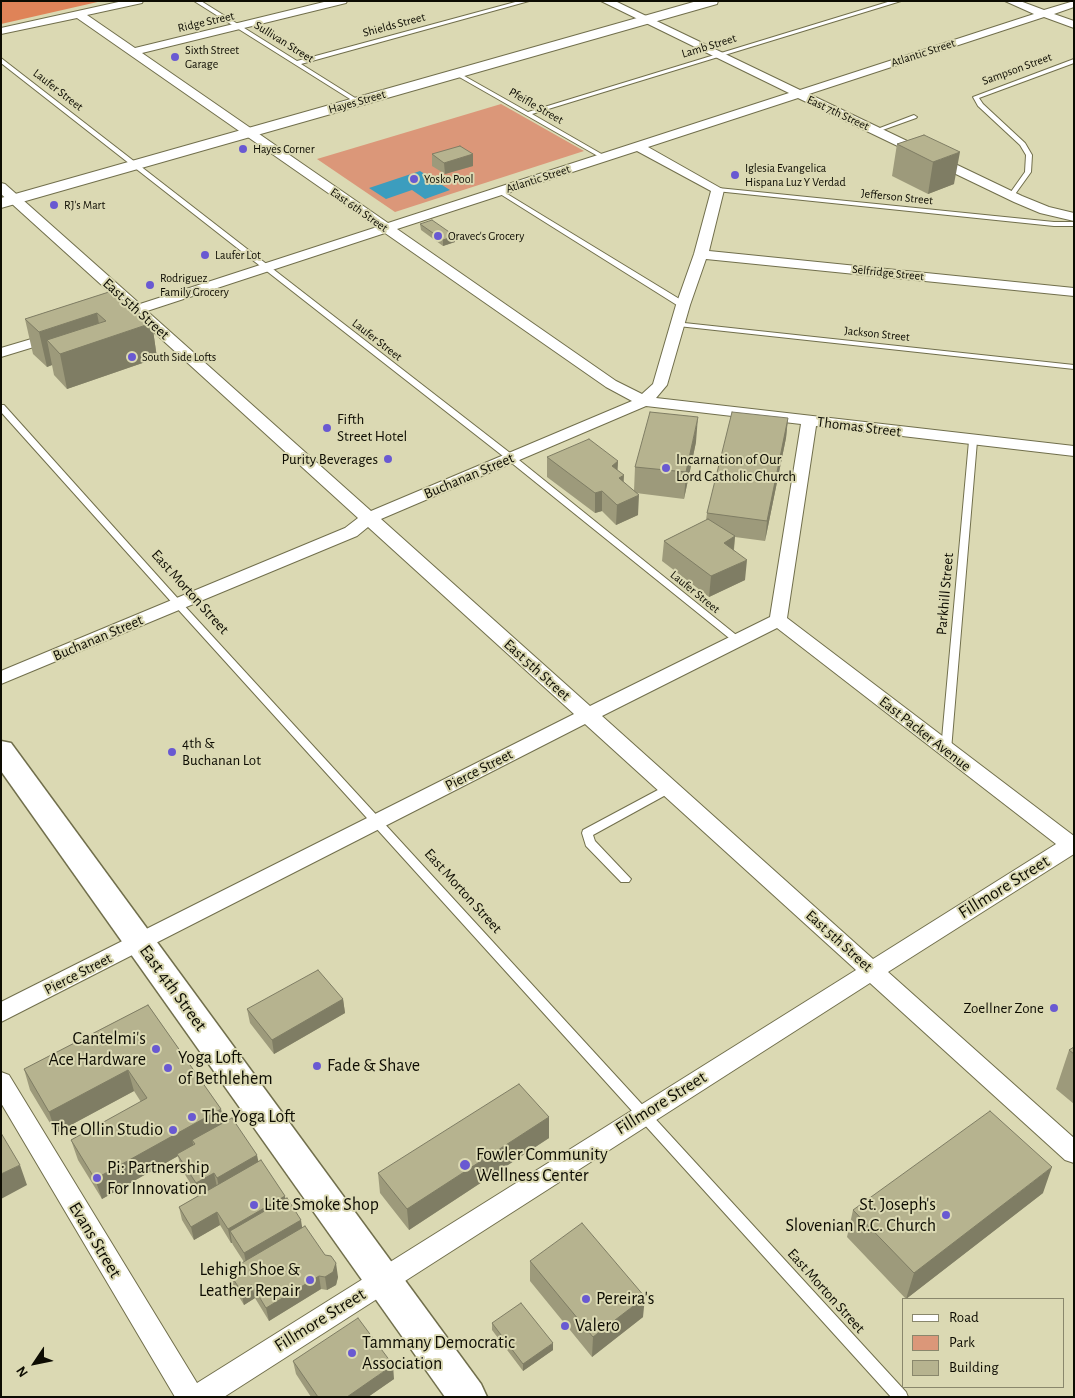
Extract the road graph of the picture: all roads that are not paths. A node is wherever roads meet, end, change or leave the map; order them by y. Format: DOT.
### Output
graph roads {
  1 [pos="138,1"];
  2 [pos="198,1"];
  3 [pos="342,1"];
  4 [pos="526,1"];
  5 [pos="606,1"];
  6 [pos="712,1"];
  7 [pos="898,1"];
  8 [pos="1010,1"];
  9 [pos="1074,4"];
  10 [pos="77,13"];
  11 [pos="1042,14"];
  12 [pos="644,20"];
  13 [pos="1074,25"];
  14 [pos="240,28"];
  15 [pos="1,31"];
  16 [pos="134,52"];
  17 [pos="717,56"];
  18 [pos="1,60"];
  19 [pos="1074,61"];
  20 [pos="297,63"];
  21 [pos="457,74"];
  22 [pos="797,94"];
  23 [pos="358,102"];
  24 [pos="527,114"];
  25 [pos="914,117"];
  26 [pos="875,130"];
  27 [pos="249,133"];
  28 [pos="637,146"];
  29 [pos="603,157"];
  30 [pos="136,165"];
  31 [pos="718,190"];
  32 [pos="499,191"];
  33 [pos="1010,196"];
  34 [pos="6,197"];
  35 [pos="1074,217"];
  36 [pos="1074,224"];
  37 [pos="385,228"];
  38 [pos="701,254"];
  39 [pos="266,267"];
  40 [pos="1074,292"];
  41 [pos="682,305"];
  42 [pos="136,309"];
  43 [pos="109,318"];
  44 [pos="678,324"];
  45 [pos="64,333"];
  46 [pos="1,353"];
  47 [pos="1074,367"];
  48 [pos="644,401"];
  49 [pos="1,407"];
  50 [pos="809,421"];
  51 [pos="973,441"];
  52 [pos="1074,451"];
  53 [pos="511,458"];
  54 [pos="369,518"];
  55 [pos="178,604"];
  56 [pos="778,620"];
  57 [pos="737,640"];
  58 [pos="1,678"];
  59 [pos="587,715"];
  60 [pos="1,750"];
  61 [pos="946,750"];
  62 [pos="669,788"];
  63 [pos="377,821"];
  64 [pos="1073,846"];
  65 [pos="625,878"];
  66 [pos="140,942"];
  67 [pos="871,970"];
  68 [pos="1,1013"];
  69 [pos="1,1082"];
  70 [pos="643,1115"];
  71 [pos="1074,1153"];
  72 [pos="383,1280"];
  73 [pos="190,1397"];
  74 [pos="199,1397"];
  75 [pos="468,1397"];
  76 [pos="901,1397"];
  1 -- 10 [label="street"];
  2 -- 14 [label="lane, Sullivan Street"];
  3 -- 14 [label="street, Ridge Street"];
  4 -- 20 [label="lane, Shields Street"];
  5 -- 12 [label="street, East 7th Street"];
  6 -- 12 [label="street, Hayes Street"];
  7 -- 17 [label="lane, Lamb Street"];
  8 -- 11 [label="street"];
  9 -- 11 [label="street, Atlantic Street"];
  10 -- 15 [label="street"];
  10 -- 16 [label="street, East 6th Street"];
  11 -- 13 [label="street"];
  11 -- 22 [label="street, Atlantic Street"];
  12 -- 17 [label="street, East 7th Street"];
  12 -- 21 [label="street, Hayes Street"];
  14 -- 16 [label="street, Ridge Street"];
  14 -- 20 [label="lane, Sullivan Street"];
  16 -- 27 [label="street, East 6th Street"];
  17 -- 22 [label="street, East 7th Street"];
  17 -- 24 [label="lane, Lamb Street"];
  18 -- 30 [label="lane, Laufer Street"];
  19 -- 33 [label="lane, Sampson Street"];
  20 -- 23 [label="lane, Sullivan Street"];
  21 -- 23 [label="street, Hayes Street"];
  21 -- 24 [label="lane, Pfeifle Street"];
  22 -- 26 [label="street, East 7th Street"];
  22 -- 28 [label="street, Atlantic Street"];
  23 -- 27 [label="street, Hayes Street"];
  24 -- 29 [label="lane, Pfeifle Street"];
  25 -- 26 [label="lane"];
  26 -- 33 [label="street, East 7th Street"];
  27 -- 30 [label="street, Hayes Street"];
  27 -- 37 [label="street, East 6th Street"];
  28 -- 29 [label="street, Atlantic Street"];
  28 -- 31 [label="street"];
  29 -- 32 [label="street, Atlantic Street"];
  30 -- 34 [label="street, Hayes Street"];
  30 -- 39 [label="lane, Laufer Street"];
  31 -- 36 [label="lane, Jefferson Street"];
  31 -- 38 [label="street, Buchanan Street"];
  32 -- 37 [label="street, Atlantic Street"];
  32 -- 41 [label="lane"];
  33 -- 35 [label="street, East 7th Street"];
  34 -- 42 [label="street, East 5th Street"];
  37 -- 39 [label="street, Atlantic Street"];
  37 -- 48 [label="street, East 6th Street"];
  38 -- 40 [label="street, Selfridge Street"];
  38 -- 41 [label="street, Buchanan Street"];
  39 -- 42 [label="street, Atlantic Street"];
  39 -- 53 [label="lane, Laufer Street"];
  41 -- 44 [label="street, Buchanan Street"];
  42 -- 43 [label="street, Atlantic Street"];
  42 -- 54 [label="street, East 5th Street"];
  44 -- 47 [label="lane, Jackson Street"];
  44 -- 48 [label="street, Buchanan Street"];
  45 -- 46 [label="street"];
  48 -- 50 [label="street, Thomas Street"];
  48 -- 53 [label="street, Buchanan Street"];
  49 -- 55 [label="lane, East Morton Street"];
  50 -- 51 [label="street, Thomas Street"];
  50 -- 56 [label="street"];
  51 -- 52 [label="street, Thomas Street"];
  51 -- 61 [label="lane, Parkhill Street"];
  53 -- 54 [label="street, Buchanan Street"];
  53 -- 57 [label="lane, Laufer Street"];
  54 -- 55 [label="street, Buchanan Street"];
  54 -- 59 [label="street, East 5th Street"];
  55 -- 58 [label="street, Buchanan Street"];
  55 -- 63 [label="lane, East Morton Street"];
  56 -- 57 [label="street, Pierce Street"];
  56 -- 61 [label="street, East Packer Avenue"];
  57 -- 59 [label="street, Pierce Street"];
  59 -- 62 [label="street, East 5th Street"];
  59 -- 63 [label="street, Pierce Street"];
  60 -- 66 [label="main road, East 4th Street"];
  61 -- 64 [label="street, East Packer Avenue"];
  62 -- 65 [label="lane"];
  62 -- 67 [label="street, East 5th Street"];
  63 -- 66 [label="street, Pierce Street"];
  63 -- 70 [label="lane, East Morton Street"];
  64 -- 67 [label="street, Fillmore Street"];
  66 -- 68 [label="street, Pierce Street"];
  66 -- 72 [label="main road, East 4th Street"];
  67 -- 70 [label="street, Fillmore Street"];
  67 -- 71 [label="street, East 5th Street"];
  69 -- 73 [label="street, Evans Street"];
  70 -- 72 [label="street, Fillmore Street"];
  70 -- 76 [label="lane, East Morton Street"];
  72 -- 74 [label="street, Fillmore Street"];
  72 -- 75 [label="main road, East 4th Street"];
}
